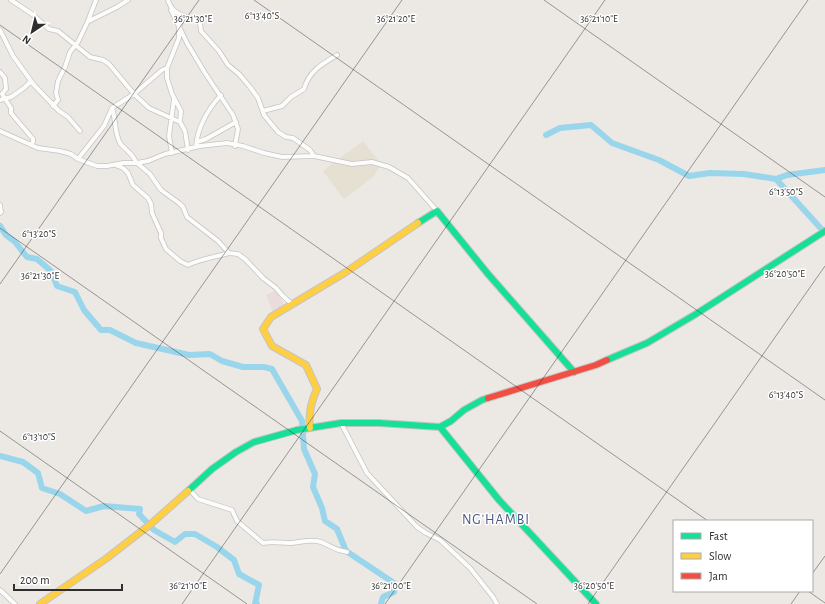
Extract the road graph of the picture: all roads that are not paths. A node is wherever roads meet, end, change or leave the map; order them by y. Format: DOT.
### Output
graph roads {
  1 [pos="11,0"];
  2 [pos="96,0"];
  3 [pos="128,0"];
  4 [pos="168,0"];
  5 [pos="170,8"];
  6 [pos="186,17"];
  7 [pos="88,21"];
  8 [pos="179,27"];
  9 [pos="0,30"];
  10 [pos="76,44"];
  11 [pos="337,55"];
  12 [pos="166,68"];
  13 [pos="0,72"];
  14 [pos="31,81"];
  15 [pos="134,94"];
  16 [pos="221,96"];
  17 [pos="2,99"];
  18 [pos="174,99"];
  19 [pos="53,106"];
  20 [pos="112,108"];
  21 [pos="263,111"];
  22 [pos="172,119"];
  23 [pos="180,122"];
  24 [pos="236,122"];
  25 [pos="0,131"];
  26 [pos="80,131"];
  27 [pos="197,142"];
  28 [pos="31,145"];
  29 [pos="236,146"];
  30 [pos="196,147"];
  31 [pos="188,150"];
  32 [pos="172,153"];
  33 [pos="314,156"];
  34 [pos="78,159"];
  35 [pos="137,163"];
  36 [pos="115,164"];
  37 [pos="0,204"];
  38 [pos="437,211"];
  39 [pos="0,213"];
  40 [pos="823,233"];
  41 [pos="229,254"];
  42 [pos="293,305"];
  43 [pos="574,372"];
  44 [pos="341,423"];
  45 [pos="440,427"];
  46 [pos="307,428"];
  47 [pos="190,490"];
  48 [pos="347,552"];
  49 [pos="0,590"];
  50 [pos="15,604"];
  51 [pos="40,604"];
  52 [pos="496,604"];
  53 [pos="596,604"];
  1 -- 10 [label="street"];
  2 -- 7 [label="street"];
  3 -- 7 [label="street"];
  4 -- 5 [label="street"];
  5 -- 6 [label="street"];
  5 -- 8 [label="street"];
  6 -- 8 [label="street"];
  6 -- 21 [label="street"];
  7 -- 10 [label="street"];
  8 -- 12 [label="street"];
  8 -- 16 [label="street"];
  9 -- 14 [label="street"];
  10 -- 15 [label="street"];
  10 -- 19 [label="street"];
  11 -- 21 [label="street"];
  12 -- 15 [label="street"];
  12 -- 18 [label="street"];
  13 -- 17 [label="street"];
  14 -- 17 [label="street"];
  14 -- 19 [label="street"];
  15 -- 20 [label="street"];
  15 -- 22 [label="street"];
  16 -- 24 [label="street"];
  16 -- 27 [label="street"];
  17 -- 28 [label="street"];
  18 -- 22 [label="street"];
  18 -- 23 [label="street"];
  19 -- 26 [label="street"];
  20 -- 34 [label="street"];
  20 -- 35 [label="street"];
  21 -- 33 [label="street"];
  22 -- 23 [label="street"];
  22 -- 32 [label="street"];
  23 -- 31 [label="street"];
  24 -- 27 [label="street"];
  24 -- 29 [label="street"];
  25 -- 28 [label="street"];
  27 -- 30 [label="street"];
  28 -- 34 [label="street"];
  29 -- 30 [label="street"];
  29 -- 33 [label="street"];
  30 -- 31 [label="street"];
  31 -- 32 [label="street"];
  32 -- 35 [label="street"];
  33 -- 38 [label="street"];
  34 -- 36 [label="street"];
  35 -- 36 [label="street"];
  35 -- 41 [label="street"];
  36 -- 41 [label="street"];
  37 -- 39 [label="street"];
  38 -- 42 [label="main road"];
  38 -- 43 [label="main road"];
  40 -- 43 [label="main road"];
  41 -- 42 [label="street"];
  42 -- 46 [label="main road"];
  43 -- 45 [label="main road"];
  44 -- 45 [label="main road"];
  44 -- 46 [label="main road"];
  44 -- 52 [label="street"];
  45 -- 53 [label="main road"];
  46 -- 47 [label="main road"];
  47 -- 48 [label="street"];
  47 -- 51 [label="main road"];
  49 -- 50 [label="street"];
}
